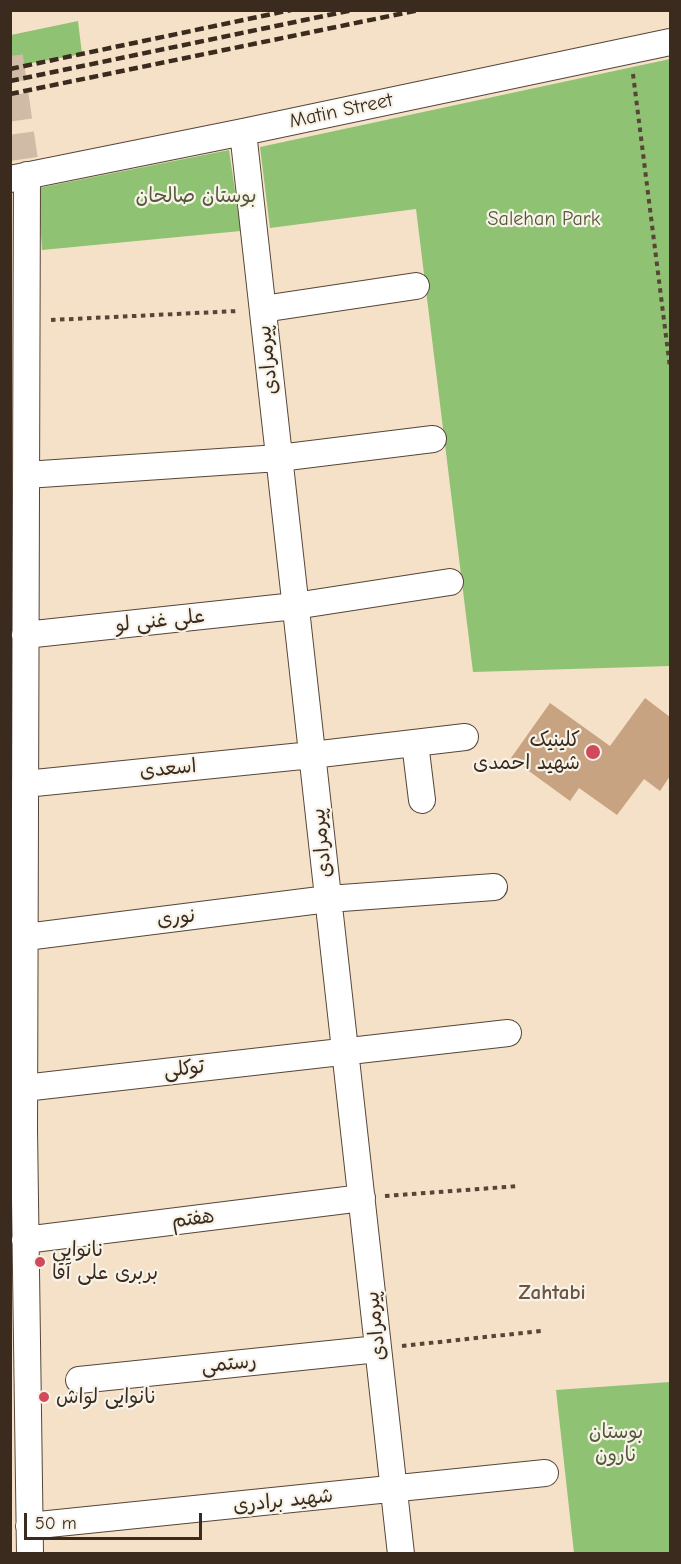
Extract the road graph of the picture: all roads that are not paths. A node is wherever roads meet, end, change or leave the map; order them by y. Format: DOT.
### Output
graph roads {
  1 [pos="670,42"];
  2 [pos="243,132"];
  3 [pos="19,177"];
  4 [pos="416,286"];
  5 [pos="263,309"];
  6 [pos="18,322"];
  7 [pos="18,433"];
  8 [pos="433,439"];
  9 [pos="279,458"];
  10 [pos="26,475"];
  11 [pos="450,582"];
  12 [pos="18,589"];
  13 [pos="295,606"];
  14 [pos="25,635"];
  15 [pos="18,687"];
  16 [pos="465,736"];
  17 [pos="415,743"];
  18 [pos="312,755"];
  19 [pos="25,784"];
  20 [pos="422,800"];
  21 [pos="18,817"];
  22 [pos="494,887"];
  23 [pos="328,899"];
  24 [pos="17,938"];
  25 [pos="508,1033"];
  26 [pos="17,1049"];
  27 [pos="345,1050"];
  28 [pos="24,1088"];
  29 [pos="17,1130"];
  30 [pos="362,1198"];
  31 [pos="25,1240"];
  32 [pos="378,1349"];
  33 [pos="79,1380"];
  34 [pos="19,1449"];
  35 [pos="545,1473"];
  36 [pos="394,1490"];
  37 [pos="29,1526"];
  38 [pos="30,1554"];
  39 [pos="401,1554"];
  1 -- 2 [label="street, Matin Street"];
  2 -- 3 [label="street, Matin Street"];
  2 -- 5 [label="street, پیرمرادی"];
  3 -- 6 [label="street"];
  4 -- 5 [label="street"];
  5 -- 9 [label="street, پیرمرادی"];
  6 -- 7 [label="street"];
  7 -- 10 [label="street"];
  8 -- 9 [label="street"];
  9 -- 10 [label="street"];
  9 -- 13 [label="street, پیرمرادی"];
  10 -- 12 [label="street"];
  11 -- 13 [label="street, علی غنی لو"];
  12 -- 14 [label="street"];
  13 -- 14 [label="street, علی غنی لو"];
  13 -- 18 [label="street, پیرمرادی"];
  14 -- 15 [label="street"];
  15 -- 19 [label="street"];
  16 -- 17 [label="street"];
  17 -- 18 [label="street"];
  17 -- 20 [label="street"];
  18 -- 19 [label="street, اسعدی"];
  18 -- 23 [label="street, پیرمرادی"];
  19 -- 21 [label="street"];
  21 -- 24 [label="street"];
  22 -- 23 [label="street, نوری"];
  23 -- 24 [label="street, نوری"];
  23 -- 27 [label="street, پیرمرادی"];
  24 -- 26 [label="street"];
  25 -- 27 [label="street, توکلی"];
  26 -- 28 [label="street"];
  27 -- 28 [label="street, توکلی"];
  27 -- 30 [label="street, پیرمرادی"];
  28 -- 29 [label="street"];
  29 -- 31 [label="street"];
  30 -- 31 [label="street, هفتم"];
  30 -- 32 [label="street, پیرمرادی"];
  31 -- 34 [label="street"];
  32 -- 33 [label="street, رستمی"];
  32 -- 36 [label="street, پیرمرادی"];
  34 -- 37 [label="street"];
  35 -- 36 [label="street, شهید برادری"];
  36 -- 37 [label="street, شهید برادری"];
  36 -- 39 [label="street, پیرمرادی"];
  37 -- 38 [label="street"];
}
